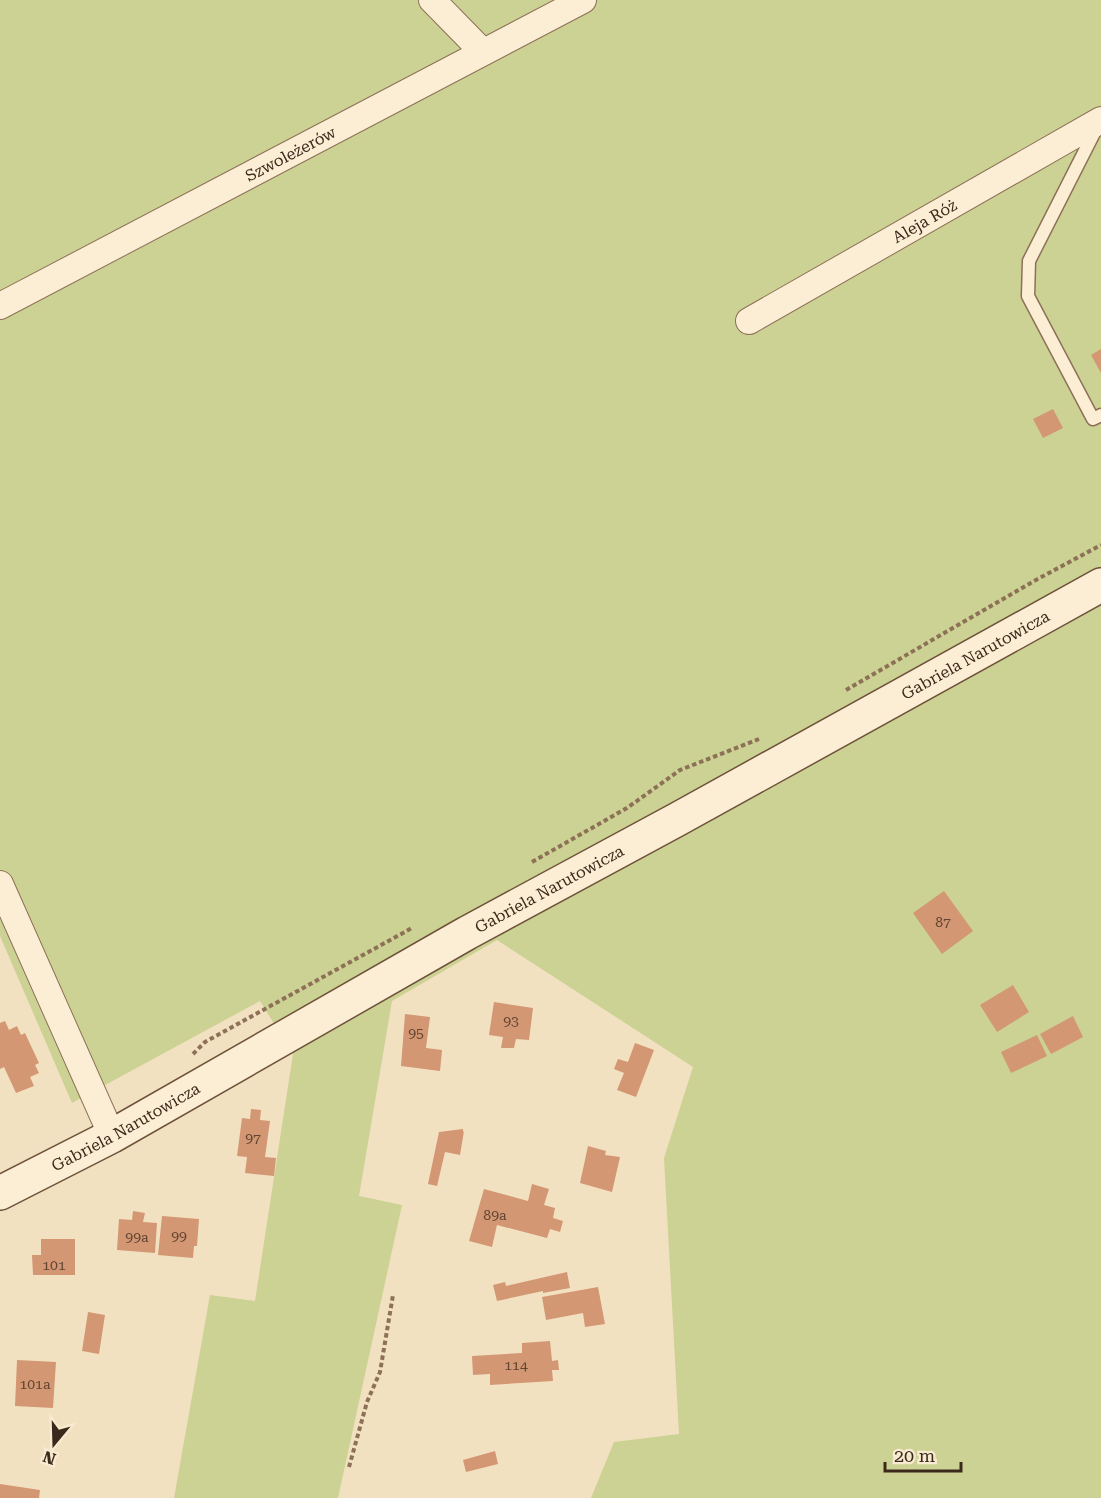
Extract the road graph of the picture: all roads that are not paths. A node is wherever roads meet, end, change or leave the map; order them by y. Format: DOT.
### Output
graph roads {
  1 [pos="432,0"];
  2 [pos="583,0"];
  3 [pos="483,52"];
  4 [pos="1101,121"];
  5 [pos="0,306"];
  6 [pos="749,321"];
  7 [pos="1101,415"];
  8 [pos="1101,585"];
  9 [pos="0,884"];
  10 [pos="112,1136"];
  11 [pos="0,1193"];
  1 -- 3 [label="street"];
  2 -- 3 [label="street, Szwoleżerów"];
  3 -- 5 [label="street, Szwoleżerów"];
  4 -- 6 [label="street, Aleja Róż"];
  4 -- 7 [label="lane"];
  8 -- 10 [label="street, Gabriela Narutowicza"];
  9 -- 10 [label="street"];
  10 -- 11 [label="street, Gabriela Narutowicza"];
}
